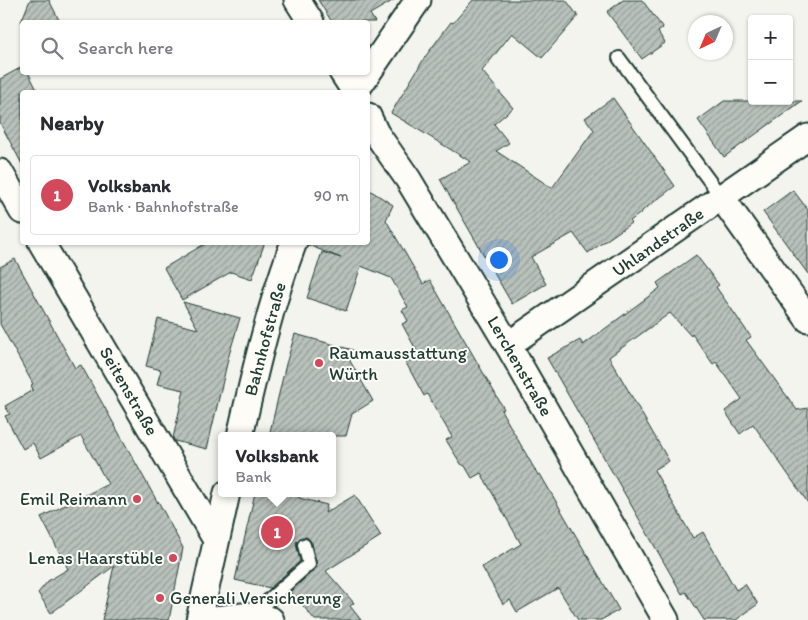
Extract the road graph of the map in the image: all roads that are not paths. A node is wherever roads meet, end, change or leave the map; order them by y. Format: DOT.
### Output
graph roads {
  1 [pos="297,0"];
  2 [pos="418,0"];
  3 [pos="310,20"];
  4 [pos="619,58"];
  5 [pos="370,70"];
  6 [pos="344,75"];
  7 [pos="367,75"];
  8 [pos="354,90"];
  9 [pos="356,90"];
  10 [pos="370,120"];
  11 [pos="808,137"];
  12 [pos="0,172"];
  13 [pos="722,198"];
  14 [pos="20,207"];
  15 [pos="43,245"];
  16 [pos="293,245"];
  17 [pos="808,319"];
  18 [pos="508,345"];
  19 [pos="241,432"];
  20 [pos="226,497"];
  21 [pos="216,540"];
  22 [pos="304,545"];
  23 [pos="261,618"];
  24 [pos="199,620"];
  25 [pos="205,620"];
  26 [pos="666,620"];
  1 -- 3 [label="street"];
  2 -- 5 [label="street"];
  4 -- 13 [label="lane"];
  6 -- 8 [label="street"];
  7 -- 9 [label="street"];
  10 -- 18 [label="street, Lerchenstraße"];
  11 -- 13 [label="street, Uhlandstraße"];
  12 -- 14 [label="street"];
  13 -- 17 [label="street"];
  13 -- 18 [label="street, Uhlandstraße"];
  15 -- 21 [label="street, Seitenstraße"];
  16 -- 19 [label="street, Bahnhofstraße"];
  18 -- 26 [label="street, Lerchenstraße"];
  20 -- 21 [label="street"];
  21 -- 24 [label="street"];
  22 -- 23 [label="lane"];
  23 -- 25 [label="street"];
}
